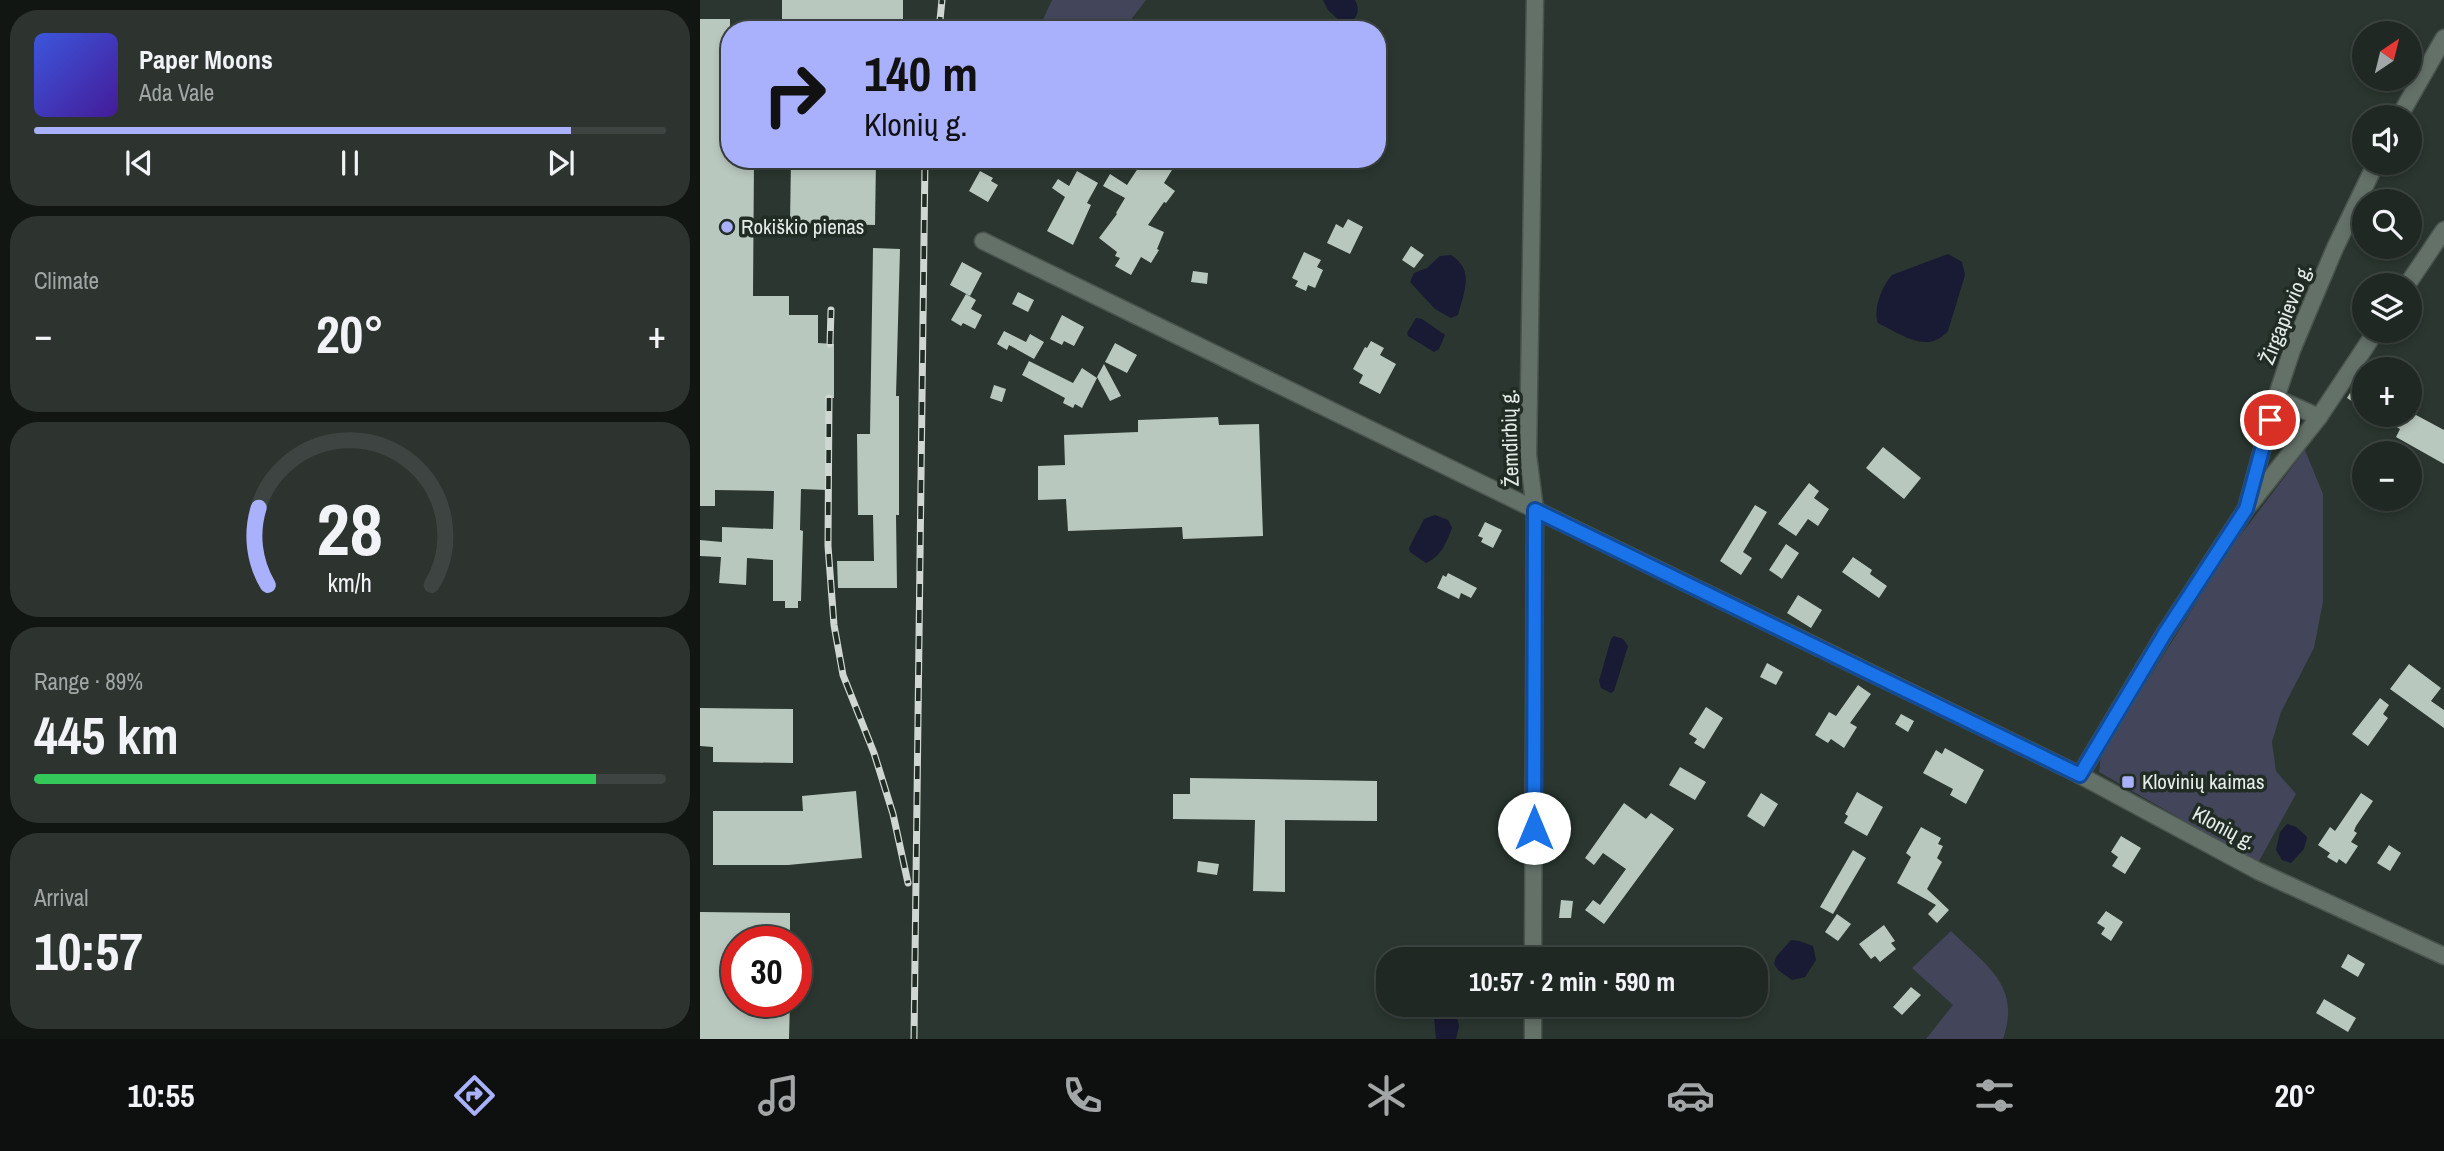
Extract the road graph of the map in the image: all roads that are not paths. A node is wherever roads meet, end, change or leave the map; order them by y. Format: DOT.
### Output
graph roads {
  1 [pos="1535,0"];
  2 [pos="2444,38"];
  3 [pos="2406,105"];
  4 [pos="2370,175"];
  5 [pos="2444,230"];
  6 [pos="983,241"];
  7 [pos="2415,273"];
  8 [pos="2368,343"];
  9 [pos="2276,398"];
  10 [pos="2319,417"];
  11 [pos="2246,509"];
  12 [pos="1535,510"];
  13 [pos="2080,775"];
  14 [pos="1534,947"];
  15 [pos="2444,956"];
  16 [pos="1533,1017"];
  17 [pos="1533,1039"];
  1 -- 12 [label="street, Žemdirbių g."];
  2 -- 3 [label="street"];
  4 -- 9 [label="street, Žirgapievio g."];
  5 -- 7 [label="street"];
  6 -- 12 [label="street, Klonių g."];
  8 -- 10 [label="street"];
  9 -- 10 [label="street"];
  9 -- 11 [label="street, Žirgapievio g."];
  10 -- 11 [label="street"];
  11 -- 13 [label="street, Žirgapievio g."];
  12 -- 13 [label="street, Klonių g."];
  12 -- 14 [label="street, Žemdirbių g."];
  13 -- 15 [label="street, Klonių g."];
  16 -- 17 [label="street"];
}
